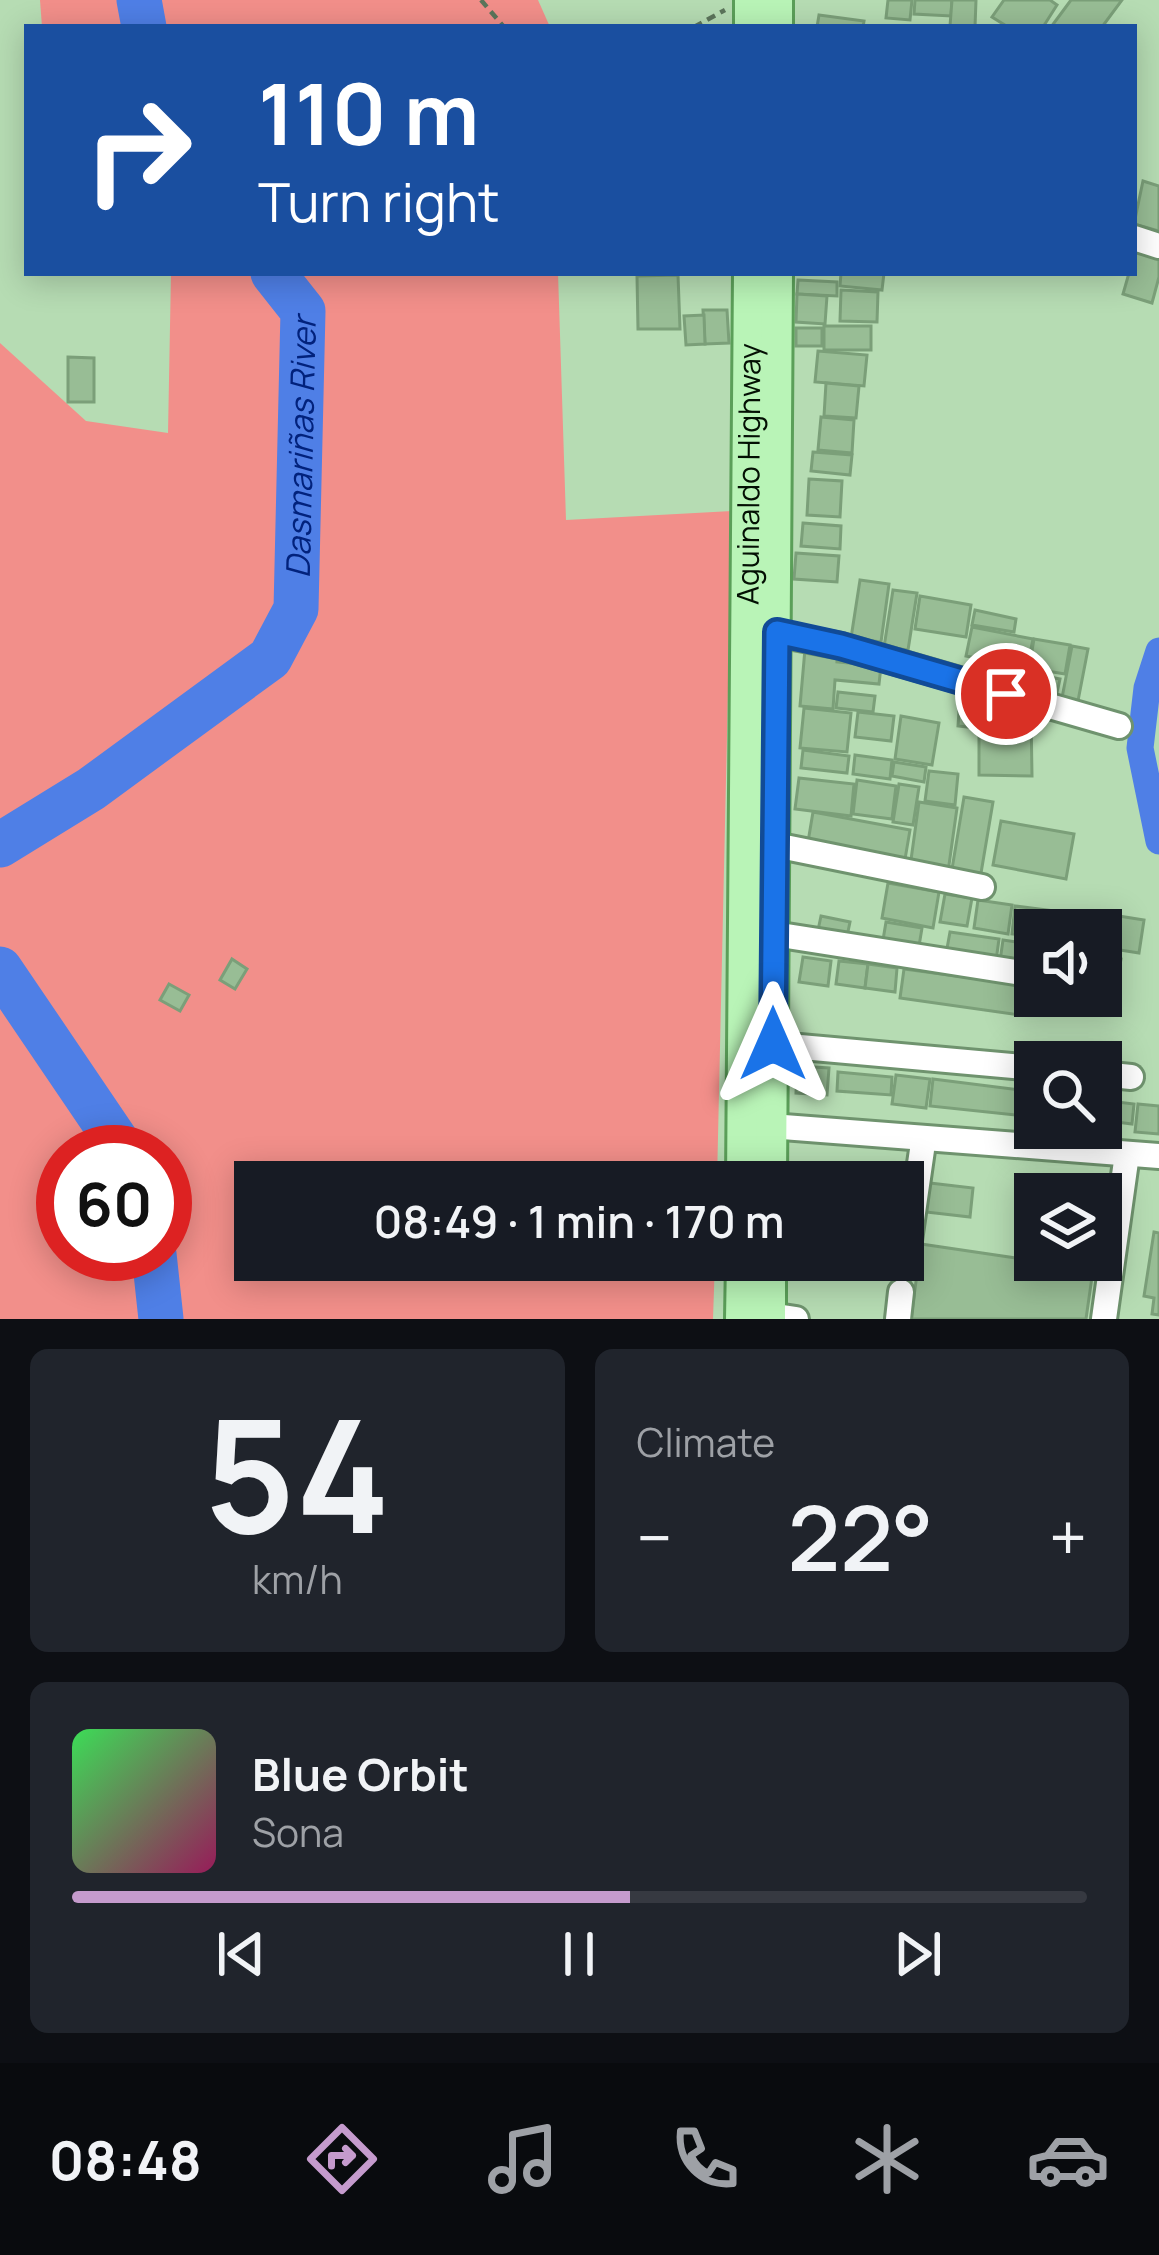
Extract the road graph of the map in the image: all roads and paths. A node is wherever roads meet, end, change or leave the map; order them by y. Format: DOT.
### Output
graph roads {
  1 [pos="481,0"];
  2 [pos="501,24"];
  3 [pos="749,276"];
  4 [pos="777,276"];
  5 [pos="763,631"];
  6 [pos="1119,726"];
  7 [pos="775,845"];
  8 [pos="982,887"];
  9 [pos="774,934"];
  10 [pos="1014,973"];
  11 [pos="759,1043"];
  12 [pos="1014,1066"];
  13 [pos="1122,1076"];
  14 [pos="1131,1077"];
  15 [pos="757,1125"];
  16 [pos="922,1150"];
  17 [pos="1126,1154"];
  18 [pos="1159,1156"];
  19 [pos="748,1161"];
  20 [pos="766,1161"];
  21 [pos="920,1161"];
  22 [pos="752,1281"];
  23 [pos="770,1281"];
  24 [pos="902,1281"];
  25 [pos="769,1318"];
  26 [pos="898,1319"];
  27 [pos="1104,1319"];
  1 -- 2 [label="path"];
  3 -- 5 [label="main road, Aguinaldo Highway"];
  4 -- 5 [label="main road, Aguinaldo Highway"];
  5 -- 6 [label="street"];
  5 -- 7 [label="main road, Aguinaldo Highway"];
  5 -- 11 [label="main road, Aguinaldo Highway"];
  7 -- 8 [label="street"];
  7 -- 9 [label="main road, Aguinaldo Highway"];
  9 -- 10 [label="street"];
  9 -- 11 [label="main road, Aguinaldo Highway"];
  11 -- 12 [label="street"];
  11 -- 15 [label="main road, Aguinaldo Highway"];
  13 -- 14 [label="street"];
  15 -- 17 [label="street"];
  15 -- 19 [label="main road, Aguinaldo Highway"];
  15 -- 20 [label="main road, Aguinaldo Highway"];
  16 -- 21 [label="street"];
  17 -- 18 [label="street"];
  17 -- 27 [label="street"];
  22 -- 25 [label="main road"];
  23 -- 25 [label="main road"];
  24 -- 26 [label="street"];
}
